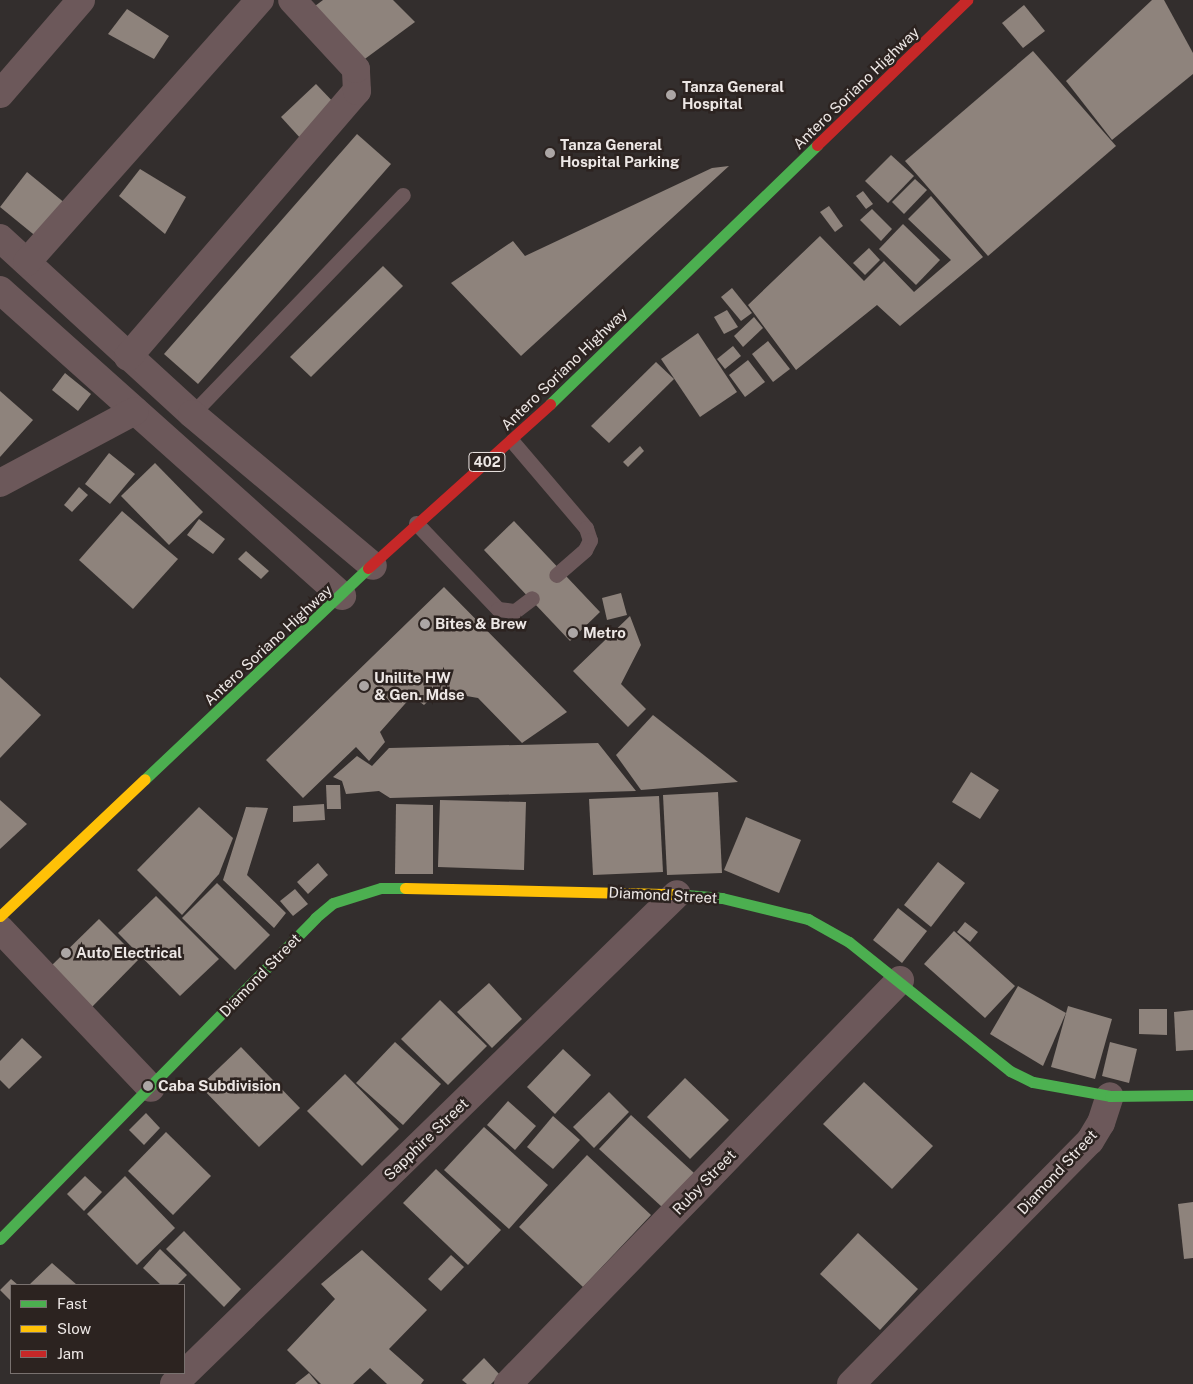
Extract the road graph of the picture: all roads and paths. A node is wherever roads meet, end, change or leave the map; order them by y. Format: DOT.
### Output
graph roads {
  1 [pos="81,0"];
  2 [pos="260,0"];
  3 [pos="292,0"];
  4 [pos="967,0"];
  5 [pos="0,94"];
  6 [pos="403,195"];
  7 [pos="0,238"];
  8 [pos="27,262"];
  9 [pos="0,290"];
  10 [pos="128,357"];
  11 [pos="135,411"];
  12 [pos="192,414"];
  13 [pos="512,441"];
  14 [pos="0,484"];
  15 [pos="416,523"];
  16 [pos="373,566"];
  17 [pos="556,575"];
  18 [pos="342,596"];
  19 [pos="532,598"];
  20 [pos="677,894"];
  21 [pos="0,916"];
  22 [pos="0,929"];
  23 [pos="900,980"];
  24 [pos="151,1088"];
  25 [pos="1193,1094"];
  26 [pos="1110,1096"];
  27 [pos="0,1239"];
  28 [pos="185,1373"];
  29 [pos="184,1374"];
  30 [pos="174,1384"];
  31 [pos="508,1384"];
  32 [pos="851,1384"];
  1 -- 5 [label="street"];
  2 -- 8 [label="street"];
  3 -- 10 [label="street"];
  4 -- 13 [label="street, Antero Soriano Highway / 402"];
  6 -- 12 [label="lane"];
  7 -- 8 [label="street"];
  8 -- 10 [label="street"];
  9 -- 11 [label="street"];
  10 -- 12 [label="street"];
  11 -- 14 [label="street"];
  11 -- 18 [label="street"];
  12 -- 16 [label="street"];
  13 -- 15 [label="street, Antero Soriano Highway / 402"];
  13 -- 17 [label="lane"];
  15 -- 16 [label="street, Antero Soriano Highway / 402"];
  15 -- 19 [label="lane"];
  16 -- 18 [label="street, Antero Soriano Highway / 402"];
  18 -- 21 [label="street, Antero Soriano Highway / 402"];
  20 -- 23 [label="street, Diamond Street"];
  20 -- 24 [label="street, Diamond Street"];
  20 -- 28 [label="street, Sapphire Street"];
  22 -- 24 [label="street"];
  23 -- 26 [label="street, Diamond Street"];
  23 -- 31 [label="street, Ruby Street"];
  24 -- 27 [label="street, Diamond Street"];
  25 -- 26 [label="street"];
  26 -- 32 [label="street, Diamond Street"];
  29 -- 30 [label="street, Sapphire Street"];
}
